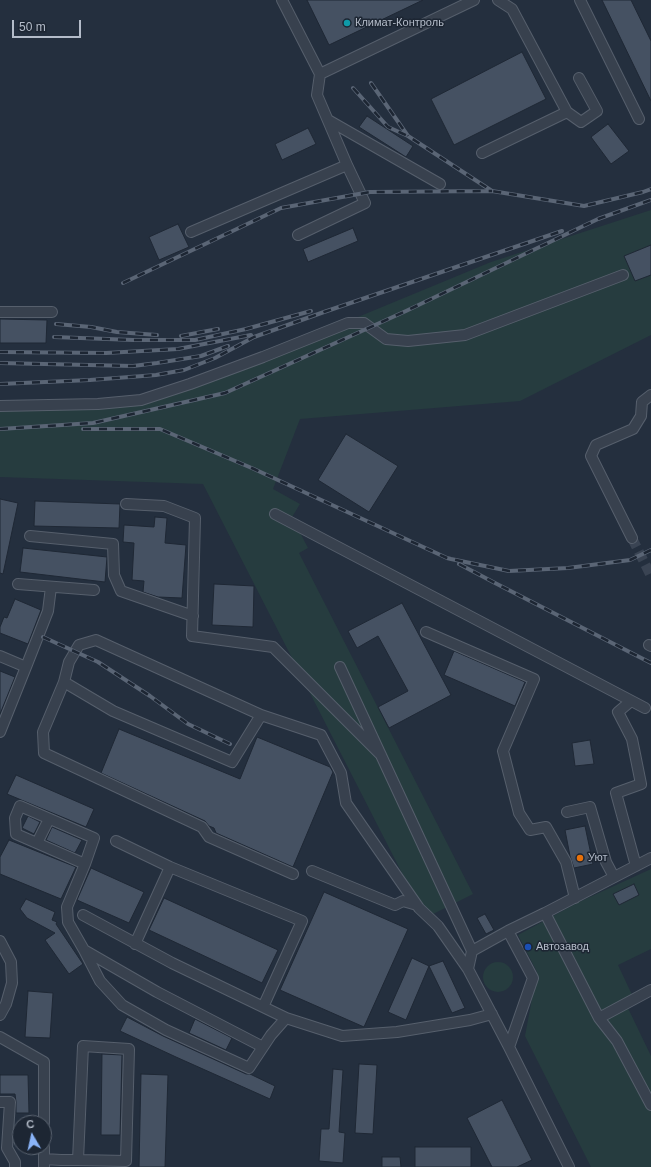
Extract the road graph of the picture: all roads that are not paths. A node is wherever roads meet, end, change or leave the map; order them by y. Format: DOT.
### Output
graph roads {
  1 [pos="282,0"];
  2 [pos="474,0"];
  3 [pos="498,0"];
  4 [pos="580,0"];
  5 [pos="320,74"];
  6 [pos="579,78"];
  7 [pos="567,112"];
  8 [pos="639,119"];
  9 [pos="328,120"];
  10 [pos="482,153"];
  11 [pos="347,165"];
  12 [pos="440,184"];
  13 [pos="191,232"];
  14 [pos="298,235"];
  15 [pos="623,275"];
  16 [pos="0,312"];
  17 [pos="52,312"];
  18 [pos="651,395"];
  19 [pos="0,406"];
  20 [pos="126,504"];
  21 [pos="275,514"];
  22 [pos="30,536"];
  23 [pos="632,538"];
  24 [pos="18,584"];
  25 [pos="51,587"];
  26 [pos="94,590"];
  27 [pos="193,616"];
  28 [pos="426,632"];
  29 [pos="0,656"];
  30 [pos="26,667"];
  31 [pos="340,667"];
  32 [pos="64,682"];
  33 [pos="632,702"];
  34 [pos="645,708"];
  35 [pos="261,715"];
  36 [pos="0,732"];
  37 [pos="381,755"];
  38 [pos="567,812"];
  39 [pos="49,819"];
  40 [pos="116,841"];
  41 [pos="37,843"];
  42 [pos="651,858"];
  43 [pos="85,864"];
  44 [pos="636,866"];
  45 [pos="170,867"];
  46 [pos="312,871"];
  47 [pos="293,874"];
  48 [pos="614,877"];
  49 [pos="575,898"];
  50 [pos="417,905"];
  51 [pos="545,913"];
  52 [pos="83,915"];
  53 [pos="508,931"];
  54 [pos="0,941"];
  55 [pos="135,944"];
  56 [pos="84,950"];
  57 [pos="472,951"];
  58 [pos="468,969"];
  59 [pos="651,990"];
  60 [pos="263,1007"];
  61 [pos="492,1014"];
  62 [pos="0,1015"];
  63 [pos="286,1018"];
  64 [pos="599,1018"];
  65 [pos="0,1037"];
  66 [pos="263,1047"];
  67 [pos="509,1047"];
  68 [pos="0,1102"];
  69 [pos="651,1105"];
  70 [pos="44,1115"];
  71 [pos="3,1148"];
  72 [pos="78,1160"];
  73 [pos="44,1163"];
  74 [pos="15,1167"];
  75 [pos="569,1167"];
  1 -- 5 [label="street"];
  2 -- 5 [label="street"];
  3 -- 7 [label="street"];
  4 -- 8 [label="street"];
  5 -- 9 [label="street"];
  6 -- 7 [label="street"];
  7 -- 10 [label="street"];
  9 -- 11 [label="street"];
  9 -- 12 [label="street"];
  11 -- 13 [label="street"];
  11 -- 14 [label="street"];
  15 -- 19 [label="street"];
  16 -- 17 [label="street"];
  18 -- 23 [label="street"];
  20 -- 27 [label="street"];
  21 -- 33 [label="street"];
  22 -- 27 [label="street"];
  24 -- 25 [label="street"];
  25 -- 26 [label="street"];
  25 -- 30 [label="street"];
  27 -- 37 [label="street"];
  28 -- 49 [label="street"];
  29 -- 30 [label="street"];
  30 -- 36 [label="street"];
  31 -- 37 [label="street"];
  32 -- 35 [label="street"];
  32 -- 35 [label="street"];
  32 -- 47 [label="street"];
  33 -- 34 [label="street"];
  33 -- 44 [label="street"];
  35 -- 50 [label="street"];
  37 -- 57 [label="street"];
  38 -- 48 [label="street"];
  39 -- 41 [label="street"];
  39 -- 41 [label="street"];
  39 -- 43 [label="street"];
  40 -- 45 [label="street"];
  41 -- 43 [label="street"];
  42 -- 44 [label="street"];
  43 -- 56 [label="street"];
  44 -- 48 [label="street"];
  45 -- 55 [label="street"];
  45 -- 60 [label="street"];
  46 -- 50 [label="street"];
  48 -- 49 [label="street"];
  49 -- 51 [label="street"];
  50 -- 58 [label="street"];
  51 -- 53 [label="street"];
  51 -- 64 [label="street"];
  52 -- 55 [label="street"];
  53 -- 57 [label="street"];
  53 -- 67 [label="street"];
  54 -- 62 [label="street"];
  55 -- 60 [label="street"];
  56 -- 66 [label="street"];
  56 -- 66 [label="street"];
  57 -- 58 [label="street"];
  58 -- 61 [label="street"];
  59 -- 64 [label="street"];
  60 -- 63 [label="street"];
  61 -- 63 [label="street"];
  61 -- 67 [label="street"];
  63 -- 66 [label="street"];
  64 -- 69 [label="street"];
  65 -- 70 [label="street"];
  67 -- 75 [label="street"];
  68 -- 71 [label="street"];
  71 -- 74 [label="street"];
  72 -- 72 [label="street"];
  72 -- 73 [label="street"];
}
